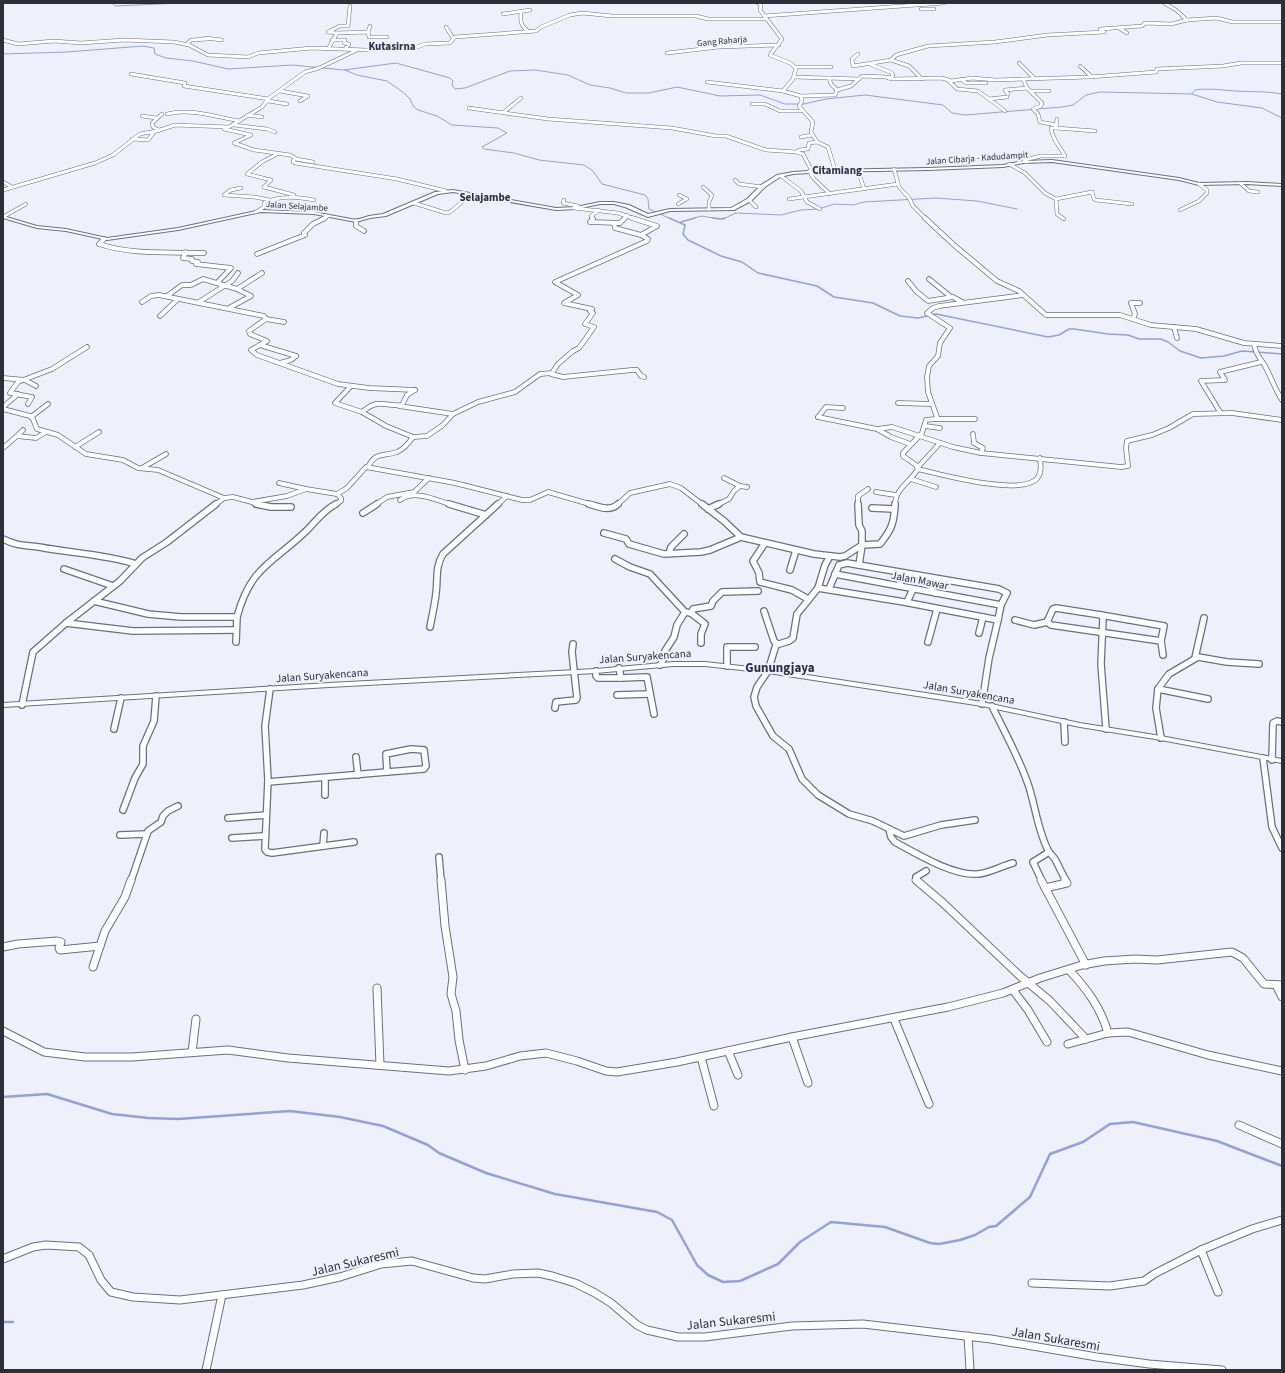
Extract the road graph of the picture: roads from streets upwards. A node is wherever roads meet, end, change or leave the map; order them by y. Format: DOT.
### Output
graph roads {
  1 [pos="758,3"];
  2 [pos="944,3"];
  3 [pos="1164,3"];
  4 [pos="350,6"];
  5 [pos="902,7"];
  6 [pos="934,9"];
  7 [pos="530,10"];
  8 [pos="521,12"];
  9 [pos="503,14"];
  10 [pos="765,17"];
  11 [pos="1187,20"];
  12 [pos="1282,22"];
  13 [pos="370,26"];
  14 [pos="1096,26"];
  15 [pos="446,27"];
  16 [pos="1119,28"];
  17 [pos="1100,29"];
  18 [pos="368,32"];
  19 [pos="529,32"];
  20 [pos="337,33"];
  21 [pos="1127,33"];
  22 [pos="203,37"];
  23 [pos="387,37"];
  24 [pos="453,38"];
  25 [pos="208,39"];
  26 [pos="3,40"];
  27 [pos="222,40"];
  28 [pos="332,40"];
  29 [pos="187,44"];
  30 [pos="779,45"];
  31 [pos="328,49"];
  32 [pos="345,49"];
  33 [pos="361,50"];
  34 [pos="667,53"];
  35 [pos="858,54"];
  36 [pos="891,60"];
  37 [pos="1019,63"];
  38 [pos="1282,63"];
  39 [pos="869,64"];
  40 [pos="1080,66"];
  41 [pos="796,67"];
  42 [pos="831,67"];
  43 [pos="131,74"];
  44 [pos="1092,77"];
  45 [pos="794,78"];
  46 [pos="829,78"];
  47 [pos="889,78"];
  48 [pos="1034,78"];
  49 [pos="859,79"];
  50 [pos="922,79"];
  51 [pos="1005,79"];
  52 [pos="1023,79"];
  53 [pos="948,80"];
  54 [pos="961,80"];
  55 [pos="707,82"];
  56 [pos="986,83"];
  57 [pos="1009,86"];
  58 [pos="1027,88"];
  59 [pos="837,90"];
  60 [pos="280,91"];
  61 [pos="783,91"];
  62 [pos="1031,91"];
  63 [pos="1049,91"];
  64 [pos="802,96"];
  65 [pos="521,98"];
  66 [pos="989,99"];
  67 [pos="269,100"];
  68 [pos="300,101"];
  69 [pos="287,104"];
  70 [pos="752,104"];
  71 [pos="469,108"];
  72 [pos="801,111"];
  73 [pos="1005,111"];
  74 [pos="504,112"];
  75 [pos="162,114"];
  76 [pos="167,114"];
  77 [pos="247,115"];
  78 [pos="142,116"];
  79 [pos="262,117"];
  80 [pos="157,118"];
  81 [pos="1057,119"];
  82 [pos="239,121"];
  83 [pos="234,125"];
  84 [pos="1056,126"];
  85 [pos="223,127"];
  86 [pos="159,130"];
  87 [pos="154,132"];
  88 [pos="275,132"];
  89 [pos="1095,132"];
  90 [pos="812,135"];
  91 [pos="801,137"];
  92 [pos="132,139"];
  93 [pos="817,142"];
  94 [pos="797,152"];
  95 [pos="279,153"];
  96 [pos="1065,156"];
  97 [pos="1026,162"];
  98 [pos="1062,163"];
  99 [pos="1009,164"];
  100 [pos="894,169"];
  101 [pos="835,170"];
  102 [pos="858,170"];
  103 [pos="810,171"];
  104 [pos="781,176"];
  105 [pos="735,180"];
  106 [pos="3,182"];
  107 [pos="1240,183"];
  108 [pos="898,184"];
  109 [pos="1199,184"];
  110 [pos="1282,185"];
  111 [pos="703,187"];
  112 [pos="763,187"];
  113 [pos="12,188"];
  114 [pos="241,188"];
  115 [pos="864,188"];
  116 [pos="3,190"];
  117 [pos="446,191"];
  118 [pos="1258,192"];
  119 [pos="830,194"];
  120 [pos="679,195"];
  121 [pos="296,197"];
  122 [pos="803,197"];
  123 [pos="788,199"];
  124 [pos="1056,199"];
  125 [pos="270,200"];
  126 [pos="314,200"];
  127 [pos="564,200"];
  128 [pos="749,200"];
  129 [pos="414,203"];
  130 [pos="461,203"];
  131 [pos="26,204"];
  132 [pos="678,204"];
  133 [pos="1132,204"];
  134 [pos="756,206"];
  135 [pos="580,207"];
  136 [pos="574,208"];
  137 [pos="820,208"];
  138 [pos="709,209"];
  139 [pos="599,210"];
  140 [pos="1180,210"];
  141 [pos="256,212"];
  142 [pos="657,213"];
  143 [pos="627,215"];
  144 [pos="328,216"];
  145 [pos="3,217"];
  146 [pos="1064,220"];
  147 [pos="356,221"];
  148 [pos="614,223"];
  149 [pos="364,231"];
  150 [pos="641,235"];
  151 [pos="104,239"];
  152 [pos="186,252"];
  153 [pos="204,253"];
  154 [pos="257,254"];
  155 [pos="238,273"];
  156 [pos="262,273"];
  157 [pos="929,279"];
  158 [pos="908,281"];
  159 [pos="217,283"];
  160 [pos="224,285"];
  161 [pos="237,289"];
  162 [pos="1023,295"];
  163 [pos="167,296"];
  164 [pos="951,297"];
  165 [pos="178,299"];
  166 [pos="142,302"];
  167 [pos="199,302"];
  168 [pos="962,302"];
  169 [pos="1140,303"];
  170 [pos="229,308"];
  171 [pos="160,316"];
  172 [pos="266,319"];
  173 [pos="1133,319"];
  174 [pos="284,322"];
  175 [pos="1174,327"];
  176 [pos="1176,338"];
  177 [pos="1254,344"];
  178 [pos="260,345"];
  179 [pos="1282,346"];
  180 [pos="87,347"];
  181 [pos="1261,362"];
  182 [pos="280,363"];
  183 [pos="551,374"];
  184 [pos="644,377"];
  185 [pos="3,378"];
  186 [pos="25,380"];
  187 [pos="36,386"];
  188 [pos="351,386"];
  189 [pos="18,394"];
  190 [pos="1282,399"];
  191 [pos="898,403"];
  192 [pos="28,404"];
  193 [pos="48,404"];
  194 [pos="932,404"];
  195 [pos="398,406"];
  196 [pos="3,408"];
  197 [pos="843,408"];
  198 [pos="362,412"];
  199 [pos="1220,412"];
  200 [pos="452,414"];
  201 [pos="31,417"];
  202 [pos="936,419"];
  203 [pos="975,419"];
  204 [pos="1282,420"];
  205 [pos="925,426"];
  206 [pos="940,428"];
  207 [pos="877,429"];
  208 [pos="23,430"];
  209 [pos="46,432"];
  210 [pos="99,432"];
  211 [pos="973,434"];
  212 [pos="17,436"];
  213 [pos="919,436"];
  214 [pos="413,437"];
  215 [pos="940,443"];
  216 [pos="910,444"];
  217 [pos="75,447"];
  218 [pos="3,448"];
  219 [pos="166,454"];
  220 [pos="981,454"];
  221 [pos="1040,458"];
  222 [pos="368,467"];
  223 [pos="142,468"];
  224 [pos="918,468"];
  225 [pos="429,478"];
  226 [pos="724,478"];
  227 [pos="911,479"];
  228 [pos="279,483"];
  229 [pos="740,486"];
  230 [pos="936,487"];
  231 [pos="747,488"];
  232 [pos="306,489"];
  233 [pos="868,489"];
  234 [pos="876,492"];
  235 [pos="337,494"];
  236 [pos="507,496"];
  237 [pos="896,496"];
  238 [pos="224,498"];
  239 [pos="400,500"];
  240 [pos="252,502"];
  241 [pos="291,507"];
  242 [pos="708,508"];
  243 [pos="872,508"];
  244 [pos="894,509"];
  245 [pos="363,513"];
  246 [pos="486,515"];
  247 [pos="604,533"];
  248 [pos="684,534"];
  249 [pos="741,537"];
  250 [pos="3,539"];
  251 [pos="765,543"];
  252 [pos="862,545"];
  253 [pos="796,550"];
  254 [pos="669,553"];
  255 [pos="830,556"];
  256 [pos="615,559"];
  257 [pos="136,564"];
  258 [pos="859,565"];
  259 [pos="64,569"];
  260 [pos="790,570"];
  261 [pos="836,574"];
  262 [pos="904,574"];
  263 [pos="938,579"];
  264 [pos="113,586"];
  265 [pos="899,586"];
  266 [pos="818,588"];
  267 [pos="829,589"];
  268 [pos="913,589"];
  269 [pos="758,591"];
  270 [pos="935,593"];
  271 [pos="808,599"];
  272 [pos="94,601"];
  273 [pos="907,602"];
  274 [pos="1002,605"];
  275 [pos="938,609"];
  276 [pos="764,611"];
  277 [pos="688,612"];
  278 [pos="1101,616"];
  279 [pos="237,617"];
  280 [pos="983,617"];
  281 [pos="1204,618"];
  282 [pos="998,620"];
  283 [pos="1015,620"];
  284 [pos="1047,622"];
  285 [pos="66,623"];
  286 [pos="430,627"];
  287 [pos="236,630"];
  288 [pos="1102,632"];
  289 [pos="979,633"];
  290 [pos="1161,640"];
  291 [pos="236,642"];
  292 [pos="928,642"];
  293 [pos="701,643"];
  294 [pos="574,644"];
  295 [pos="777,644"];
  296 [pos="755,647"];
  297 [pos="1163,655"];
  298 [pos="1196,658"];
  299 [pos="1259,664"];
  300 [pos="660,665"];
  301 [pos="727,666"];
  302 [pos="618,668"];
  303 [pos="596,671"];
  304 [pos="768,671"];
  305 [pos="575,672"];
  306 [pos="621,678"];
  307 [pos="270,689"];
  308 [pos="1158,689"];
  309 [pos="649,694"];
  310 [pos="617,695"];
  311 [pos="156,696"];
  312 [pos="121,698"];
  313 [pos="1208,699"];
  314 [pos="982,704"];
  315 [pos="3,705"];
  316 [pos="22,705"];
  317 [pos="992,706"];
  318 [pos="555,708"];
  319 [pos="654,714"];
  320 [pos="1064,722"];
  321 [pos="1282,722"];
  322 [pos="114,729"];
  323 [pos="1106,729"];
  324 [pos="1161,738"];
  325 [pos="1065,742"];
  326 [pos="356,757"];
  327 [pos="1263,758"];
  328 [pos="1272,760"];
  329 [pos="1282,761"];
  330 [pos="387,773"];
  331 [pos="358,775"];
  332 [pos="325,778"];
  333 [pos="268,782"];
  334 [pos="325,795"];
  335 [pos="178,806"];
  336 [pos="123,810"];
  337 [pos="266,815"];
  338 [pos="228,818"];
  339 [pos="975,820"];
  340 [pos="889,829"];
  341 [pos="324,833"];
  342 [pos="147,834"];
  343 [pos="120,835"];
  344 [pos="264,836"];
  345 [pos="232,838"];
  346 [pos="354,842"];
  347 [pos="323,846"];
  348 [pos="1282,848"];
  349 [pos="1049,852"];
  350 [pos="439,857"];
  351 [pos="1012,863"];
  352 [pos="926,872"];
  353 [pos="1045,888"];
  354 [pos="100,946"];
  355 [pos="3,947"];
  356 [pos="1086,965"];
  357 [pos="94,967"];
  358 [pos="1069,970"];
  359 [pos="1030,983"];
  360 [pos="1279,985"];
  361 [pos="377,988"];
  362 [pos="1013,990"];
  363 [pos="1282,996"];
  364 [pos="196,1019"];
  365 [pos="894,1019"];
  366 [pos="3,1031"];
  367 [pos="1108,1033"];
  368 [pos="792,1037"];
  369 [pos="1086,1039"];
  370 [pos="1047,1042"];
  371 [pos="1068,1044"];
  372 [pos="728,1051"];
  373 [pos="192,1052"];
  374 [pos="701,1057"];
  375 [pos="380,1065"];
  376 [pos="465,1070"];
  377 [pos="1282,1071"];
  378 [pos="738,1075"];
  379 [pos="808,1083"];
  380 [pos="929,1104"];
  381 [pos="714,1106"];
  382 [pos="1239,1125"];
  383 [pos="1282,1144"];
  384 [pos="1282,1220"];
  385 [pos="1201,1250"];
  386 [pos="3,1259"];
  387 [pos="1032,1283"];
  388 [pos="1218,1292"];
  389 [pos="222,1295"];
  390 [pos="968,1336"];
  391 [pos="206,1370"];
  392 [pos="970,1370"];
  393 [pos="1222,1370"];
  1 -- 10 [label="street"];
  2 -- 5 [label="street"];
  3 -- 11 [label="street"];
  4 -- 20 [label="street"];
  5 -- 6 [label="street"];
  5 -- 10 [label="street"];
  7 -- 8 [label="street"];
  8 -- 9 [label="street"];
  8 -- 19 [label="street"];
  10 -- 19 [label="street"];
  10 -- 30 [label="street"];
  11 -- 12 [label="street"];
  11 -- 16 [label="street"];
  13 -- 18 [label="street"];
  14 -- 17 [label="street"];
  15 -- 24 [label="street"];
  16 -- 17 [label="street"];
  16 -- 21 [label="street"];
  17 -- 36 [label="street"];
  18 -- 20 [label="street"];
  18 -- 23 [label="street"];
  19 -- 24 [label="street"];
  20 -- 28 [label="street"];
  22 -- 25 [label="street"];
  24 -- 33 [label="street"];
  25 -- 27 [label="street"];
  25 -- 29 [label="street"];
  26 -- 29 [label="street"];
  28 -- 31 [label="street"];
  28 -- 32 [label="street"];
  29 -- 31 [label="street"];
  30 -- 34 [label="street, Gang Raharja"];
  30 -- 41 [label="street"];
  31 -- 32 [label="street"];
  32 -- 33 [label="street"];
  33 -- 60 [label="street"];
  35 -- 39 [label="street"];
  36 -- 39 [label="street"];
  36 -- 50 [label="street"];
  37 -- 48 [label="street"];
  38 -- 44 [label="street"];
  39 -- 47 [label="street"];
  40 -- 44 [label="street"];
  41 -- 42 [label="street"];
  41 -- 45 [label="street"];
  43 -- 67 [label="street"];
  44 -- 48 [label="street"];
  45 -- 46 [label="street"];
  45 -- 61 [label="street"];
  46 -- 49 [label="street"];
  46 -- 59 [label="street"];
  47 -- 49 [label="street"];
  47 -- 50 [label="street"];
  48 -- 52 [label="street"];
  49 -- 59 [label="street"];
  50 -- 53 [label="street"];
  51 -- 52 [label="street"];
  51 -- 54 [label="street"];
  51 -- 57 [label="street"];
  52 -- 58 [label="street"];
  53 -- 54 [label="street"];
  53 -- 66 [label="street"];
  54 -- 56 [label="street"];
  55 -- 61 [label="street"];
  57 -- 58 [label="street"];
  57 -- 66 [label="street"];
  58 -- 62 [label="street"];
  59 -- 64 [label="street"];
  60 -- 67 [label="street"];
  60 -- 68 [label="street"];
  61 -- 64 [label="street"];
  62 -- 63 [label="street"];
  62 -- 84 [label="street"];
  64 -- 72 [label="street"];
  65 -- 74 [label="street"];
  66 -- 73 [label="street"];
  67 -- 69 [label="street"];
  67 -- 77 [label="street"];
  70 -- 72 [label="street"];
  71 -- 74 [label="street"];
  72 -- 90 [label="street"];
  74 -- 94 [label="street"];
  75 -- 80 [label="street"];
  76 -- 82 [label="street"];
  77 -- 79 [label="street"];
  77 -- 82 [label="street"];
  78 -- 80 [label="street"];
  80 -- 86 [label="street"];
  81 -- 84 [label="street"];
  82 -- 83 [label="street"];
  83 -- 85 [label="street"];
  83 -- 88 [label="street"];
  84 -- 89 [label="street"];
  84 -- 96 [label="street"];
  85 -- 86 [label="street"];
  85 -- 95 [label="street"];
  86 -- 87 [label="street"];
  87 -- 92 [label="street"];
  87 -- 92 [label="street"];
  90 -- 91 [label="street"];
  90 -- 93 [label="street"];
  92 -- 113 [label="street"];
  93 -- 94 [label="street"];
  93 -- 101 [label="street"];
  94 -- 103 [label="street"];
  95 -- 117 [label="street"];
  95 -- 121 [label="street"];
  96 -- 97 [label="street"];
  96 -- 98 [label="street"];
  97 -- 98 [label="street, Jalan Cibarja - Kadudampit"];
  97 -- 99 [label="street, Jalan Cibarja - Kadudampit"];
  98 -- 109 [label="street, Jalan Cibarja - Kadudampit"];
  99 -- 100 [label="street, Jalan Cibarja - Kadudampit"];
  99 -- 124 [label="street"];
  100 -- 102 [label="street, Jalan Cibarja - Kadudampit"];
  100 -- 108 [label="street"];
  101 -- 102 [label="street, Jalan Cibarja - Kadudampit"];
  101 -- 103 [label="street, Jalan Cibarja - Kadudampit"];
  102 -- 115 [label="street"];
  103 -- 104 [label="street, Jalan Cibarja - Kadudampit"];
  103 -- 119 [label="street"];
  104 -- 112 [label="street, Jalan Cibarja - Kadudampit"];
  104 -- 122 [label="street"];
  105 -- 112 [label="street"];
  106 -- 113 [label="street"];
  107 -- 109 [label="street, Jalan Cibarja - Kadudampit"];
  107 -- 110 [label="street, Jalan Cibarja - Kadudampit"];
  107 -- 118 [label="street"];
  108 -- 115 [label="street"];
  108 -- 162 [label="street"];
  109 -- 140 [label="street"];
  111 -- 138 [label="street"];
  112 -- 128 [label="street, Jalan Cibarja - Kadudampit"];
  113 -- 116 [label="street"];
  114 -- 125 [label="street"];
  115 -- 119 [label="street"];
  117 -- 129 [label="street, Jalan Selajambe"];
  117 -- 136 [label="street, Jalan Selajambe"];
  119 -- 122 [label="street"];
  120 -- 132 [label="street"];
  121 -- 125 [label="street"];
  121 -- 126 [label="street"];
  122 -- 123 [label="street"];
  122 -- 137 [label="street"];
  124 -- 133 [label="street"];
  124 -- 146 [label="street"];
  125 -- 141 [label="street"];
  127 -- 135 [label="street"];
  128 -- 134 [label="street"];
  128 -- 138 [label="street, Jalan Cibarja - Kadudampit"];
  129 -- 130 [label="street"];
  129 -- 147 [label="street, Jalan Selajambe"];
  131 -- 145 [label="street"];
  135 -- 136 [label="street, Jalan Selajambe"];
  135 -- 142 [label="street, Jalan Selajambe"];
  136 -- 139 [label="street"];
  138 -- 142 [label="street, Jalan Cibarja - Kadudampit"];
  139 -- 143 [label="street"];
  139 -- 148 [label="street"];
  141 -- 144 [label="street, Jalan Selajambe"];
  141 -- 151 [label="street, Jalan Selajambe"];
  143 -- 148 [label="street"];
  143 -- 150 [label="street"];
  144 -- 147 [label="street, Jalan Selajambe"];
  144 -- 154 [label="street"];
  145 -- 151 [label="street, Jalan Selajambe"];
  147 -- 149 [label="street"];
  148 -- 150 [label="street"];
  150 -- 183 [label="street"];
  151 -- 152 [label="street"];
  152 -- 153 [label="street"];
  152 -- 159 [label="street"];
  155 -- 160 [label="street"];
  156 -- 161 [label="street"];
  157 -- 164 [label="street"];
  158 -- 164 [label="street"];
  159 -- 160 [label="street"];
  159 -- 163 [label="street"];
  160 -- 161 [label="street"];
  160 -- 167 [label="street"];
  161 -- 170 [label="street"];
  162 -- 168 [label="street"];
  162 -- 173 [label="street"];
  163 -- 165 [label="street"];
  163 -- 166 [label="street"];
  164 -- 168 [label="street"];
  165 -- 167 [label="street"];
  165 -- 171 [label="street"];
  167 -- 170 [label="street"];
  168 -- 194 [label="street"];
  169 -- 173 [label="street"];
  170 -- 172 [label="street"];
  172 -- 174 [label="street"];
  172 -- 178 [label="street"];
  173 -- 175 [label="street"];
  175 -- 176 [label="street"];
  175 -- 177 [label="street"];
  177 -- 179 [label="street"];
  177 -- 181 [label="street"];
  178 -- 182 [label="street"];
  178 -- 182 [label="street"];
  180 -- 186 [label="street"];
  181 -- 190 [label="street"];
  181 -- 199 [label="street"];
  182 -- 188 [label="street"];
  183 -- 184 [label="street"];
  183 -- 200 [label="street"];
  185 -- 186 [label="street"];
  186 -- 187 [label="street"];
  186 -- 189 [label="street"];
  188 -- 195 [label="street"];
  188 -- 198 [label="street"];
  189 -- 192 [label="street"];
  189 -- 196 [label="street"];
  191 -- 194 [label="street"];
  193 -- 201 [label="street"];
  194 -- 202 [label="street"];
  195 -- 198 [label="street"];
  195 -- 200 [label="street"];
  196 -- 201 [label="street"];
  197 -- 207 [label="street"];
  198 -- 214 [label="street"];
  199 -- 204 [label="street"];
  199 -- 221 [label="street"];
  200 -- 214 [label="street"];
  201 -- 209 [label="street"];
  202 -- 203 [label="street"];
  202 -- 205 [label="street"];
  205 -- 206 [label="street"];
  205 -- 213 [label="street"];
  207 -- 213 [label="street"];
  207 -- 216 [label="street"];
  208 -- 212 [label="street"];
  209 -- 212 [label="street"];
  209 -- 217 [label="street"];
  210 -- 217 [label="street"];
  211 -- 220 [label="street"];
  212 -- 218 [label="street"];
  213 -- 215 [label="street"];
  213 -- 216 [label="street"];
  214 -- 222 [label="street"];
  215 -- 220 [label="street"];
  215 -- 224 [label="street"];
  216 -- 224 [label="street"];
  217 -- 223 [label="street"];
  219 -- 223 [label="street"];
  220 -- 221 [label="street"];
  221 -- 224 [label="street"];
  222 -- 225 [label="street"];
  222 -- 235 [label="street"];
  223 -- 238 [label="street"];
  224 -- 227 [label="street"];
  225 -- 236 [label="street"];
  225 -- 245 [label="street"];
  226 -- 229 [label="street"];
  227 -- 230 [label="street"];
  227 -- 237 [label="street"];
  228 -- 232 [label="street"];
  229 -- 231 [label="street"];
  229 -- 242 [label="street"];
  232 -- 235 [label="street"];
  232 -- 240 [label="street"];
  233 -- 252 [label="street"];
  234 -- 237 [label="street"];
  235 -- 279 [label="street"];
  236 -- 242 [label="street"];
  236 -- 246 [label="street"];
  237 -- 244 [label="street"];
  238 -- 240 [label="street"];
  238 -- 257 [label="street"];
  239 -- 246 [label="street"];
  240 -- 241 [label="street"];
  242 -- 249 [label="street"];
  243 -- 244 [label="street"];
  244 -- 252 [label="street"];
  246 -- 286 [label="street"];
  247 -- 254 [label="street"];
  248 -- 254 [label="street"];
  249 -- 251 [label="street"];
  249 -- 254 [label="street"];
  250 -- 257 [label="street"];
  251 -- 253 [label="street"];
  251 -- 271 [label="street"];
  252 -- 255 [label="street"];
  252 -- 258 [label="street"];
  253 -- 255 [label="street"];
  253 -- 260 [label="street"];
  255 -- 266 [label="street"];
  256 -- 277 [label="street"];
  257 -- 264 [label="street"];
  258 -- 261 [label="street"];
  258 -- 262 [label="street"];
  259 -- 264 [label="street"];
  261 -- 265 [label="street, Jalan Mawar"];
  261 -- 267 [label="street"];
  262 -- 263 [label="street"];
  262 -- 265 [label="street"];
  263 -- 270 [label="street"];
  263 -- 274 [label="street"];
  264 -- 272 [label="street"];
  265 -- 268 [label="street, Jalan Mawar"];
  266 -- 267 [label="street"];
  266 -- 271 [label="street"];
  267 -- 273 [label="street"];
  268 -- 270 [label="street, Jalan Mawar"];
  268 -- 273 [label="street"];
  269 -- 277 [label="street"];
  270 -- 274 [label="street, Jalan Mawar"];
  271 -- 295 [label="street"];
  272 -- 279 [label="street"];
  272 -- 285 [label="street"];
  273 -- 275 [label="street"];
  274 -- 282 [label="street"];
  275 -- 280 [label="street"];
  275 -- 292 [label="street"];
  276 -- 295 [label="street"];
  277 -- 293 [label="street"];
  277 -- 300 [label="street"];
  278 -- 284 [label="street"];
  278 -- 288 [label="street"];
  278 -- 290 [label="street"];
  279 -- 287 [label="street"];
  280 -- 282 [label="street"];
  280 -- 289 [label="street"];
  281 -- 298 [label="street"];
  282 -- 314 [label="street"];
  283 -- 284 [label="street"];
  284 -- 288 [label="street"];
  285 -- 287 [label="street"];
  285 -- 316 [label="street"];
  287 -- 291 [label="street"];
  288 -- 290 [label="street"];
  288 -- 323 [label="street"];
  290 -- 297 [label="street"];
  294 -- 305 [label="street"];
  295 -- 304 [label="street"];
  296 -- 301 [label="street"];
  298 -- 299 [label="street"];
  298 -- 308 [label="street"];
  300 -- 301 [label="street, Jalan Suryakencana"];
  300 -- 302 [label="street, Jalan Suryakencana"];
  301 -- 304 [label="street, Jalan Suryakencana"];
  302 -- 303 [label="street, Jalan Suryakencana"];
  302 -- 306 [label="street"];
  303 -- 305 [label="street, Jalan Suryakencana"];
  303 -- 306 [label="street"];
  304 -- 314 [label="street, Jalan Suryakencana"];
  304 -- 340 [label="street"];
  305 -- 307 [label="street, Jalan Suryakencana"];
  305 -- 318 [label="street"];
  306 -- 309 [label="street"];
  307 -- 311 [label="street, Jalan Suryakencana"];
  307 -- 333 [label="street"];
  308 -- 313 [label="street"];
  308 -- 324 [label="street"];
  309 -- 310 [label="street"];
  309 -- 319 [label="street"];
  311 -- 312 [label="street, Jalan Suryakencana"];
  311 -- 336 [label="street"];
  312 -- 316 [label="street, Jalan Suryakencana"];
  312 -- 322 [label="street"];
  314 -- 317 [label="street, Jalan Suryakencana"];
  315 -- 316 [label="street, Jalan Suryakencana"];
  317 -- 320 [label="street, Jalan Suryakencana"];
  317 -- 349 [label="street"];
  320 -- 323 [label="street, Jalan Suryakencana"];
  320 -- 325 [label="street"];
  321 -- 328 [label="street"];
  323 -- 324 [label="street, Jalan Suryakencana"];
  324 -- 327 [label="street, Jalan Suryakencana"];
  326 -- 331 [label="street"];
  327 -- 328 [label="street, Jalan Suryakencana"];
  327 -- 348 [label="street"];
  328 -- 329 [label="street, Jalan Suryakencana"];
  330 -- 330 [label="street"];
  330 -- 331 [label="street"];
  331 -- 332 [label="street"];
  332 -- 333 [label="street"];
  332 -- 334 [label="street"];
  333 -- 337 [label="street"];
  335 -- 342 [label="street"];
  337 -- 338 [label="street"];
  337 -- 344 [label="street"];
  339 -- 340 [label="street"];
  340 -- 351 [label="street"];
  341 -- 347 [label="street"];
  342 -- 343 [label="street"];
  342 -- 354 [label="street"];
  344 -- 345 [label="street"];
  344 -- 347 [label="street"];
  346 -- 347 [label="street"];
  349 -- 353 [label="street"];
  349 -- 353 [label="street"];
  350 -- 376 [label="street"];
  352 -- 359 [label="street"];
  353 -- 356 [label="street"];
  354 -- 355 [label="street"];
  354 -- 357 [label="street"];
  356 -- 358 [label="street"];
  356 -- 360 [label="street"];
  358 -- 359 [label="street"];
  358 -- 367 [label="street"];
  359 -- 362 [label="street"];
  359 -- 369 [label="street"];
  360 -- 363 [label="street"];
  361 -- 375 [label="street"];
  362 -- 365 [label="street"];
  362 -- 370 [label="street"];
  364 -- 373 [label="street"];
  365 -- 368 [label="street"];
  365 -- 380 [label="street"];
  366 -- 373 [label="street"];
  367 -- 369 [label="street"];
  367 -- 377 [label="street"];
  368 -- 372 [label="street"];
  368 -- 379 [label="street"];
  369 -- 371 [label="street"];
  372 -- 374 [label="street"];
  372 -- 378 [label="street"];
  373 -- 375 [label="street"];
  374 -- 376 [label="street"];
  374 -- 381 [label="street"];
  375 -- 376 [label="street"];
  382 -- 383 [label="street"];
  384 -- 385 [label="street"];
  385 -- 387 [label="street"];
  385 -- 388 [label="street"];
  386 -- 389 [label="street, Jalan Sukaresmi"];
  389 -- 390 [label="street, Jalan Sukaresmi"];
  389 -- 391 [label="street"];
  390 -- 392 [label="street"];
  390 -- 393 [label="street, Jalan Sukaresmi"];
}
